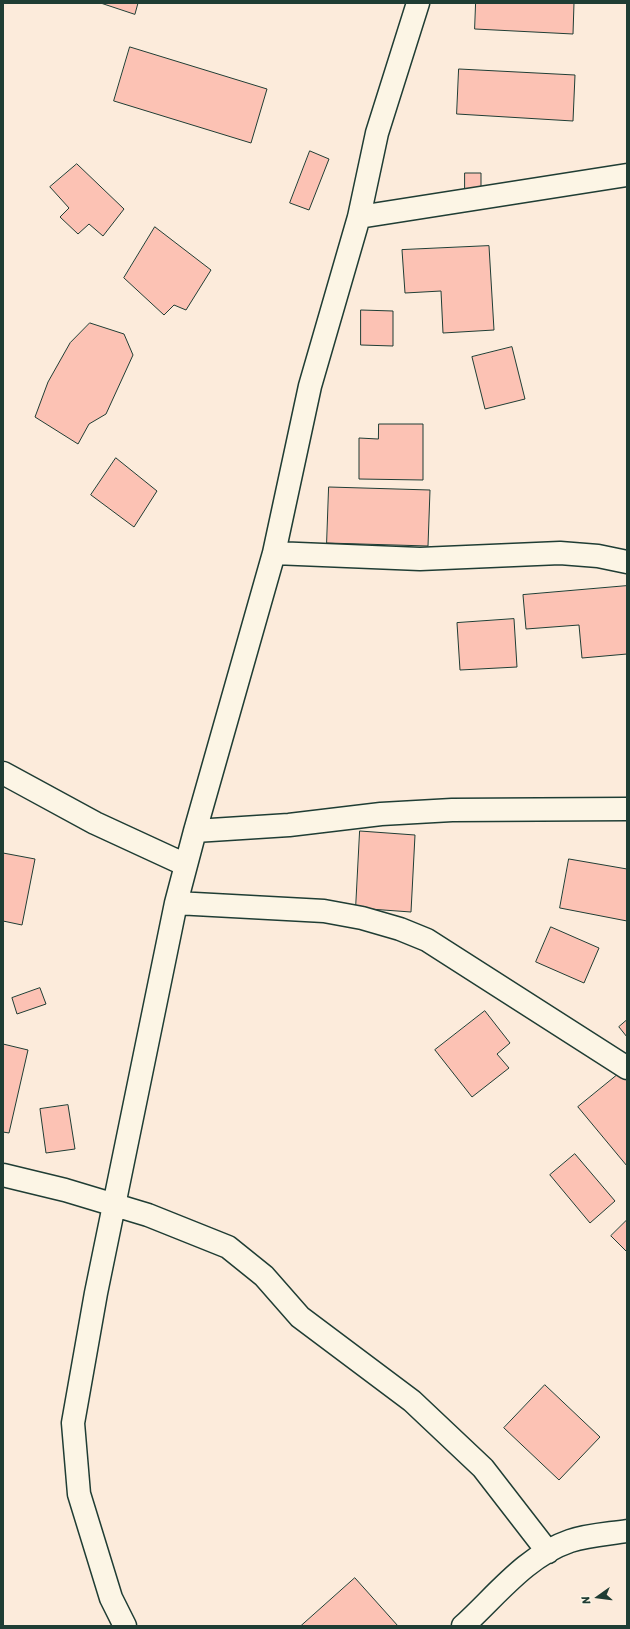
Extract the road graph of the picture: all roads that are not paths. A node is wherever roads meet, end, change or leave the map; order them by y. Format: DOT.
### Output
graph roads {
  1 [pos="418,3"];
  2 [pos="627,175"];
  3 [pos="359,217"];
  4 [pos="274,553"];
  5 [pos="627,562"];
  6 [pos="3,773"];
  7 [pos="627,809"];
  8 [pos="195,831"];
  9 [pos="186,865"];
  10 [pos="176,903"];
  11 [pos="627,1068"];
  12 [pos="3,1175"];
  13 [pos="115,1205"];
  14 [pos="627,1532"];
  15 [pos="548,1552"];
  16 [pos="125,1626"];
  17 [pos="463,1626"];
  1 -- 3 [label="street"];
  2 -- 3 [label="street"];
  3 -- 4 [label="street"];
  4 -- 5 [label="street"];
  4 -- 8 [label="street"];
  6 -- 9 [label="street"];
  7 -- 8 [label="street"];
  8 -- 9 [label="street"];
  9 -- 10 [label="street"];
  10 -- 11 [label="street"];
  10 -- 13 [label="street"];
  12 -- 13 [label="street"];
  13 -- 15 [label="street"];
  13 -- 16 [label="street"];
  14 -- 15 [label="street"];
  15 -- 17 [label="street"];
}
